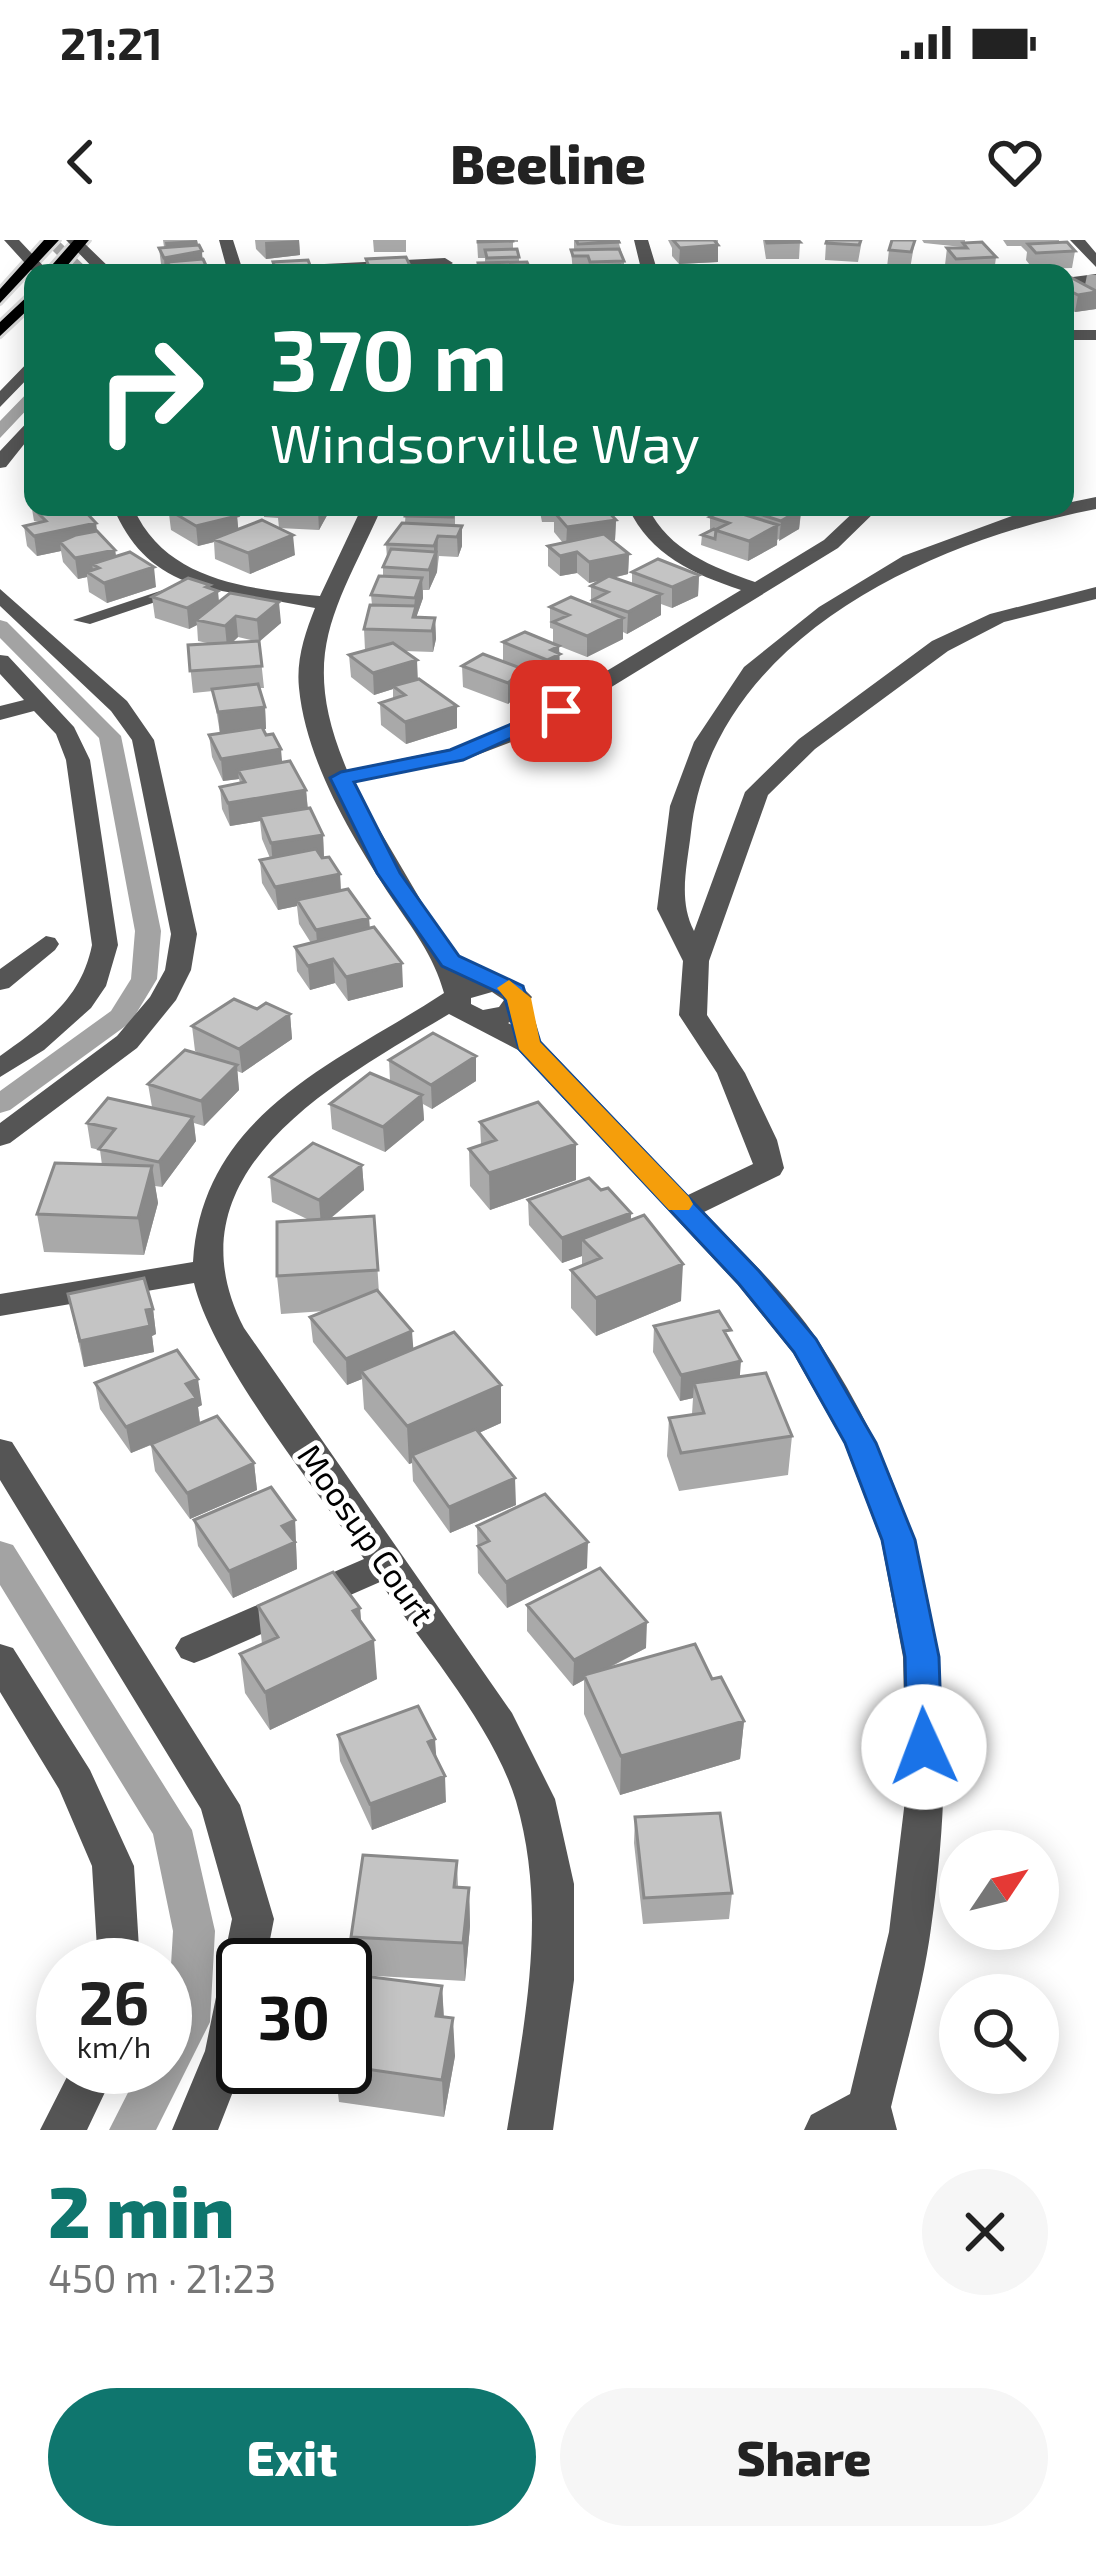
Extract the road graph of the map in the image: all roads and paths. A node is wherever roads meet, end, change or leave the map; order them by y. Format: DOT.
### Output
graph roads {
  1 [pos="11,240"];
  2 [pos="1077,240"];
  3 [pos="77,243"];
  4 [pos="46,262"];
  5 [pos="1096,262"];
  6 [pos="24,279"];
  7 [pos="0,298"];
  8 [pos="24,306"];
  9 [pos="0,332"];
  10 [pos="24,373"];
  11 [pos="0,402"];
  12 [pos="24,432"];
  13 [pos="0,463"];
  14 [pos="125,516"];
  15 [pos="368,516"];
  16 [pos="641,516"];
  17 [pos="861,516"];
  18 [pos="1030,516"];
  19 [pos="207,580"];
  20 [pos="758,590"];
  21 [pos="1096,593"];
  22 [pos="0,595"];
  23 [pos="331,603"];
  24 [pos="83,620"];
  25 [pos="0,661"];
  26 [pos="41,703"];
  27 [pos="0,713"];
  28 [pos="341,778"];
  29 [pos="46,944"];
  30 [pos="451,961"];
  31 [pos="696,961"];
  32 [pos="0,982"];
  33 [pos="497,984"];
  34 [pos="519,1004"];
  35 [pos="467,1006"];
  36 [pos="528,1044"];
  37 [pos="0,1069"];
  38 [pos="0,1137"];
  39 [pos="684,1209"];
  40 [pos="207,1270"];
  41 [pos="0,1305"];
  42 [pos="0,1451"];
  43 [pos="387,1564"];
  44 [pos="194,1648"];
  45 [pos="0,1659"];
  46 [pos="117,1938"];
  47 [pos="249,1938"];
  48 [pos="216,2078"];
  49 [pos="82,2094"];
  50 [pos="871,2119"];
  51 [pos="64,2130"];
  52 [pos="195,2130"];
  53 [pos="530,2130"];
  54 [pos="827,2130"];
  1 -- 4 [label="street"];
  2 -- 5 [label="street"];
  3 -- 4 [label="main road"];
  6 -- 7 [label="main road"];
  8 -- 9 [label="main road"];
  10 -- 11 [label="street"];
  12 -- 13 [label="street"];
  14 -- 19 [label="street"];
  15 -- 23 [label="street"];
  16 -- 20 [label="street"];
  17 -- 20 [label="street"];
  18 -- 31 [label="street"];
  19 -- 23 [label="street"];
  19 -- 24 [label="street"];
  20 -- 28 [label="street"];
  21 -- 31 [label="street"];
  22 -- 38 [label="street"];
  23 -- 28 [label="street"];
  25 -- 26 [label="street"];
  26 -- 27 [label="street"];
  26 -- 37 [label="street"];
  28 -- 30 [label="street"];
  29 -- 32 [label="street"];
  30 -- 33 [label="street"];
  30 -- 35 [label="street"];
  31 -- 39 [label="street"];
  33 -- 34 [label="street"];
  33 -- 35 [label="street"];
  34 -- 35 [label="street"];
  34 -- 36 [label="street"];
  35 -- 36 [label="street"];
  35 -- 40 [label="street, Moosup Court"];
  36 -- 39 [label="street"];
  39 -- 50 [label="street"];
  40 -- 41 [label="street"];
  40 -- 43 [label="street, Moosup Court"];
  42 -- 47 [label="street"];
  43 -- 44 [label="street"];
  43 -- 53 [label="street, Moosup Court"];
  45 -- 46 [label="street"];
  48 -- 52 [label="street"];
  49 -- 51 [label="street"];
  50 -- 54 [label="street"];
}
